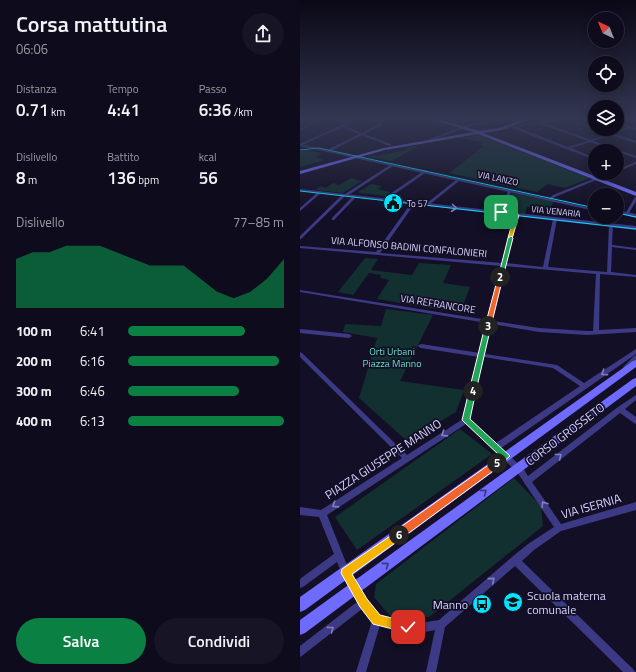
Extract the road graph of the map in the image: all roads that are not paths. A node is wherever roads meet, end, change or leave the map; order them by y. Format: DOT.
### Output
graph roads {
  1 [pos="319,149"];
  2 [pos="327,149"];
  3 [pos="378,149"];
  4 [pos="382,149"];
  5 [pos="523,149"];
  6 [pos="572,149"];
  7 [pos="615,149"];
  8 [pos="330,150"];
  9 [pos="588,155"];
  10 [pos="344,156"];
  11 [pos="353,156"];
  12 [pos="636,157"];
  13 [pos="636,163"];
  14 [pos="391,166"];
  15 [pos="624,168"];
  16 [pos="300,169"];
  17 [pos="424,172"];
  18 [pos="300,174"];
  19 [pos="588,174"];
  20 [pos="593,180"];
  21 [pos="603,180"];
  22 [pos="458,181"];
  23 [pos="300,190"];
  24 [pos="320,192"];
  25 [pos="509,192"];
  26 [pos="636,193"];
  27 [pos="345,195"];
  28 [pos="355,196"];
  29 [pos="636,198"];
  30 [pos="385,199"];
  31 [pos="550,199"];
  32 [pos="413,203"];
  33 [pos="428,204"];
  34 [pos="588,205"];
  35 [pos="588,208"];
  36 [pos="300,210"];
  37 [pos="501,213"];
  38 [pos="624,213"];
  39 [pos="627,214"];
  40 [pos="516,215"];
  41 [pos="624,216"];
  42 [pos="636,217"];
  43 [pos="333,219"];
  44 [pos="555,219"];
  45 [pos="611,226"];
  46 [pos="636,228"];
  47 [pos="300,238"];
  48 [pos="610,246"];
  49 [pos="300,247"];
  50 [pos="636,249"];
  51 [pos="377,254"];
  52 [pos="504,264"];
  53 [pos="545,268"];
  54 [pos="598,273"];
  55 [pos="610,274"];
  56 [pos="636,276"];
  57 [pos="300,291"];
  58 [pos="489,322"];
  59 [pos="636,330"];
  60 [pos="300,331"];
  61 [pos="596,333"];
  62 [pos="349,336"];
  63 [pos="421,346"];
  64 [pos="636,351"];
  65 [pos="300,354"];
  66 [pos="481,354"];
  67 [pos="636,357"];
  68 [pos="636,363"];
  69 [pos="618,375"];
  70 [pos="636,381"];
  71 [pos="584,386"];
  72 [pos="636,397"];
  73 [pos="620,409"];
  74 [pos="466,420"];
  75 [pos="636,420"];
  76 [pos="496,448"];
  77 [pos="506,456"];
  78 [pos="407,459"];
  79 [pos="518,468"];
  80 [pos="529,480"];
  81 [pos="636,506"];
  82 [pos="300,511"];
  83 [pos="322,514"];
  84 [pos="559,528"];
  85 [pos="339,556"];
  86 [pos="515,560"];
  87 [pos="346,573"];
  88 [pos="300,584"];
  89 [pos="354,588"];
  90 [pos="363,603"];
  91 [pos="300,605"];
  92 [pos="377,620"];
  93 [pos="441,624"];
  94 [pos="300,628"];
  95 [pos="300,652"];
  96 [pos="361,672"];
  97 [pos="431,672"];
  98 [pos="630,672"];
  1 -- 10 [label="street"];
  2 -- 8 [label="street, VIA LANZO"];
  3 -- 11 [label="main road"];
  4 -- 11 [label="main road"];
  5 -- 19 [label="main road"];
  6 -- 9 [label="street"];
  7 -- 12 [label="street"];
  8 -- 11 [label="street, VIA LANZO"];
  10 -- 11 [label="main road"];
  10 -- 16 [label="main road"];
  11 -- 14 [label="street, VIA LANZO"];
  11 -- 17 [label="street, VIA LANZO"];
  11 -- 18 [label="main road"];
  13 -- 15 [label="street"];
  14 -- 17 [label="street, VIA LANZO"];
  14 -- 27 [label="street"];
  17 -- 22 [label="street, VIA LANZO"];
  17 -- 30 [label="street"];
  17 -- 31 [label="street, VIA LANZO"];
  20 -- 31 [label="street"];
  21 -- 26 [label="main road"];
  22 -- 25 [label="street, VIA LANZO"];
  22 -- 33 [label="street"];
  23 -- 24 [label="street, VIA VENARIA"];
  24 -- 27 [label="street, VIA VENARIA"];
  24 -- 36 [label="street"];
  25 -- 31 [label="street, VIA LANZO"];
  25 -- 37 [label="street"];
  27 -- 28 [label="street, VIA VENARIA"];
  27 -- 47 [label="street"];
  28 -- 30 [label="street, VIA VENARIA"];
  28 -- 43 [label="street"];
  29 -- 39 [label="street"];
  30 -- 32 [label="street, VIA VENARIA"];
  31 -- 34 [label="street, VIA LANZO"];
  31 -- 35 [label="street, VIA LANZO"];
  32 -- 33 [label="street, VIA VENARIA"];
  32 -- 51 [label="street"];
  33 -- 37 [label="street, VIA VENARIA, one-way"];
  37 -- 40 [label="street, VIA VENARIA"];
  38 -- 39 [label="street"];
  39 -- 42 [label="street"];
  40 -- 44 [label="street, VIA VENARIA"];
  40 -- 52 [label="street"];
  41 -- 42 [label="street"];
  44 -- 45 [label="street, VIA VENARIA"];
  44 -- 53 [label="street"];
  45 -- 46 [label="street, VIA VENARIA"];
  45 -- 48 [label="street"];
  48 -- 50 [label="street"];
  48 -- 55 [label="street"];
  49 -- 51 [label="street, VIA ALFONSO BADINI CONFALONIERI"];
  51 -- 52 [label="street, VIA ALFONSO BADINI CONFALONIERI"];
  52 -- 53 [label="street, VIA ALFONSO BADINI CONFALONIERI"];
  52 -- 58 [label="street"];
  53 -- 54 [label="street, VIA ALFONSO BADINI CONFALONIERI"];
  54 -- 55 [label="street, VIA ALFONSO BADINI CONFALONIERI"];
  54 -- 61 [label="street"];
  55 -- 56 [label="street, VIA ALFONSO BADINI CONFALONIERI"];
  57 -- 58 [label="street, VIA REFRANCORE"];
  58 -- 61 [label="street, VIA REFRANCORE"];
  58 -- 66 [label="street"];
  59 -- 61 [label="street, VIA REFRANCORE"];
  60 -- 62 [label="street"];
  63 -- 66 [label="street"];
  64 -- 71 [label="street, one-way"];
  65 -- 78 [label="street"];
  66 -- 71 [label="street"];
  66 -- 74 [label="street"];
  67 -- 69 [label="street, CORSO GROSSETO"];
  68 -- 69 [label="main road, CORSO GROSSETO"];
  69 -- 77 [label="main road, CORSO GROSSETO"];
  70 -- 79 [label="main road, CORSO GROSSETO"];
  71 -- 76 [label="street"];
  72 -- 73 [label="street, CORSO GROSSETO"];
  73 -- 75 [label="street"];
  80 -- 73 [label="street, CORSO GROSSETO, one-way"];
  74 -- 76 [label="street"];
  74 -- 78 [label="street, PIAZZA GIUSEPPE MANNO, one-way"];
  76 -- 77 [label="street, VIA ISERNIA"];
  77 -- 79 [label="street, VIA ISERNIA"];
  77 -- 87 [label="main road, CORSO GROSSETO"];
  78 -- 83 [label="street, PIAZZA GIUSEPPE MANNO, one-way"];
  79 -- 80 [label="street, VIA ISERNIA"];
  89 -- 79 [label="main road, CORSO GROSSETO, one-way"];
  84 -- 80 [label="street, VIA ISERNIA, one-way"];
  81 -- 84 [label="street, VIA ISERNIA"];
  82 -- 83 [label="street"];
  83 -- 85 [label="street, PIAZZA GIUSEPPE MANNO"];
  84 -- 86 [label="street"];
  85 -- 87 [label="street, PIAZZA GIUSEPPE MANNO"];
  85 -- 88 [label="street"];
  93 -- 86 [label="street, one-way"];
  86 -- 98 [label="street"];
  87 -- 89 [label="street, PIAZZA GIUSEPPE MANNO"];
  87 -- 91 [label="main road, CORSO GROSSETO"];
  89 -- 90 [label="street, PIAZZA GIUSEPPE MANNO"];
  89 -- 94 [label="main road, CORSO GROSSETO"];
  90 -- 92 [label="street, PIAZZA GIUSEPPE MANNO"];
  95 -- 90 [label="street, one-way"];
  92 -- 93 [label="street"];
  92 -- 96 [label="street"];
  93 -- 97 [label="street"];
}
